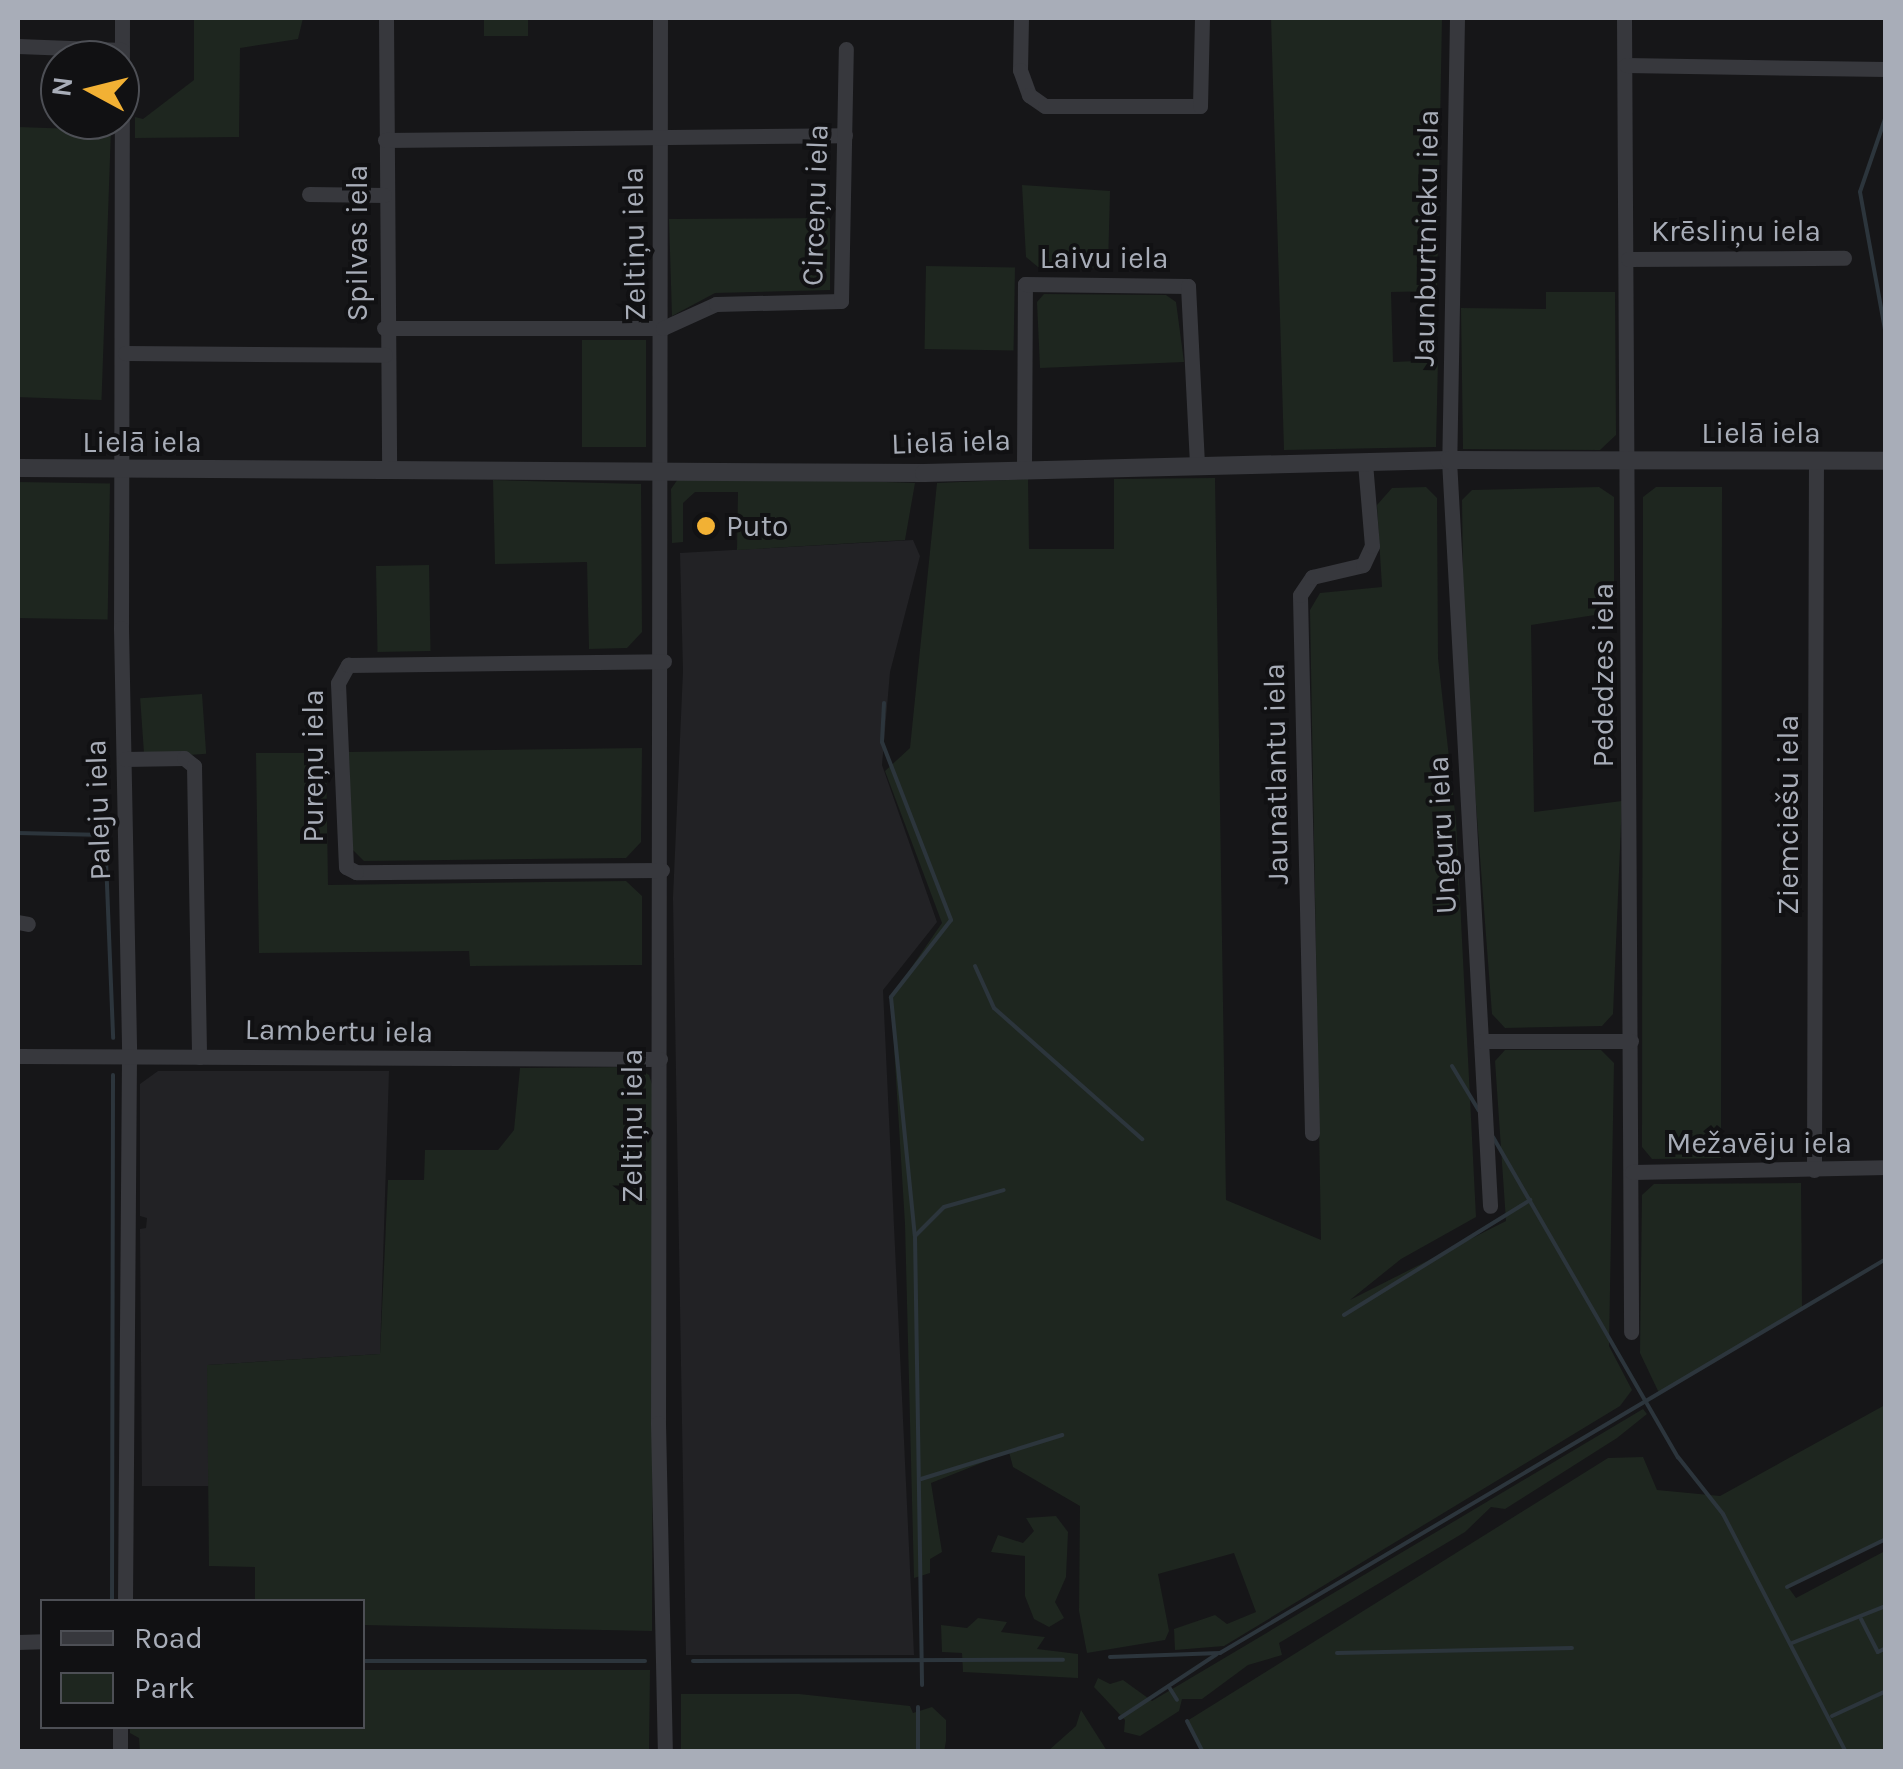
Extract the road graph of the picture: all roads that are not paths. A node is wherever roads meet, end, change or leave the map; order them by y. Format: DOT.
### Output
graph roads {
  1 [pos="386,18"];
  2 [pos="660,18"];
  3 [pos="1020,18"];
  4 [pos="1202,18"];
  5 [pos="1457,18"];
  6 [pos="1624,18"];
  7 [pos="846,49"];
  8 [pos="1626,65"];
  9 [pos="1886,69"];
  10 [pos="660,135"];
  11 [pos="845,136"];
  12 [pos="123,140"];
  13 [pos="385,140"];
  14 [pos="309,194"];
  15 [pos="384,195"];
  16 [pos="1844,258"];
  17 [pos="1628,259"];
  18 [pos="384,328"];
  19 [pos="663,328"];
  20 [pos="124,353"];
  21 [pos="385,355"];
  22 [pos="1449,460"];
  23 [pos="1628,460"];
  24 [pos="1816,461"];
  25 [pos="1366,462"];
  26 [pos="1886,462"];
  27 [pos="1197,464"];
  28 [pos="1024,467"];
  29 [pos="18,468"];
  30 [pos="389,468"];
  31 [pos="664,469"];
  32 [pos="123,470"];
  33 [pos="664,661"];
  34 [pos="125,759"];
  35 [pos="662,870"];
  36 [pos="1481,1041"];
  37 [pos="1631,1041"];
  38 [pos="18,1056"];
  39 [pos="130,1056"];
  40 [pos="199,1056"];
  41 [pos="660,1059"];
  42 [pos="1312,1133"];
  43 [pos="1886,1167"];
  44 [pos="1814,1170"];
  45 [pos="1632,1172"];
  46 [pos="1490,1206"];
  47 [pos="1630,1332"];
  48 [pos="125,1599"];
  49 [pos="665,1752"];
  1 -- 13 [label="street, Spilvas iela"];
  2 -- 10 [label="street, Zeltiņu iela"];
  3 -- 4 [label="street"];
  5 -- 22 [label="street, Jaunburtnieku iela"];
  6 -- 8 [label="street, Pededzes iela"];
  7 -- 11 [label="street, Circeņu iela"];
  8 -- 9 [label="street"];
  8 -- 17 [label="street, Pededzes iela"];
  10 -- 11 [label="street"];
  10 -- 13 [label="street"];
  10 -- 19 [label="street, Zeltiņu iela"];
  11 -- 19 [label="street, Circeņu iela"];
  12 -- 20 [label="street, Paleju iela"];
  13 -- 15 [label="street, Spilvas iela"];
  14 -- 15 [label="street"];
  15 -- 18 [label="street, Spilvas iela"];
  16 -- 17 [label="street, Krēsliņu iela"];
  17 -- 23 [label="street, Pededzes iela"];
  18 -- 19 [label="street"];
  18 -- 21 [label="street, Spilvas iela"];
  19 -- 31 [label="street, Zeltiņu iela"];
  20 -- 21 [label="street"];
  20 -- 32 [label="street, Paleju iela"];
  21 -- 30 [label="street, Spilvas iela"];
  22 -- 23 [label="street, Lielā iela"];
  22 -- 25 [label="street, Lielā iela"];
  22 -- 36 [label="street, Unguru iela"];
  23 -- 24 [label="street, Lielā iela"];
  23 -- 37 [label="street, Pededzes iela"];
  24 -- 26 [label="street, Lielā iela"];
  24 -- 44 [label="street, Ziemciešu iela"];
  25 -- 27 [label="street, Lielā iela"];
  25 -- 42 [label="street, Jaunatlantu iela"];
  27 -- 28 [label="street, Lielā iela"];
  27 -- 28 [label="street, Laivu iela"];
  28 -- 31 [label="street, Lielā iela"];
  29 -- 32 [label="street, Lielā iela"];
  30 -- 31 [label="street, Lielā iela"];
  30 -- 32 [label="street, Lielā iela"];
  31 -- 33 [label="street, Zeltiņu iela"];
  32 -- 34 [label="street, Paleju iela"];
  33 -- 35 [label="street, Zeltiņu iela"];
  33 -- 35 [label="street, Pureņu iela"];
  34 -- 39 [label="street, Paleju iela"];
  34 -- 40 [label="street"];
  35 -- 41 [label="street, Zeltiņu iela"];
  36 -- 37 [label="street"];
  36 -- 46 [label="street, Unguru iela"];
  37 -- 45 [label="street, Pededzes iela"];
  38 -- 39 [label="street, Lambertu iela"];
  39 -- 40 [label="street, Lambertu iela"];
  39 -- 48 [label="street, Paleju iela"];
  40 -- 41 [label="street, Lambertu iela"];
  41 -- 49 [label="street, Zeltiņu iela"];
  43 -- 44 [label="street, Mežavēju iela"];
  44 -- 45 [label="street, Mežavēju iela"];
  45 -- 47 [label="street, Pededzes iela"];
}
